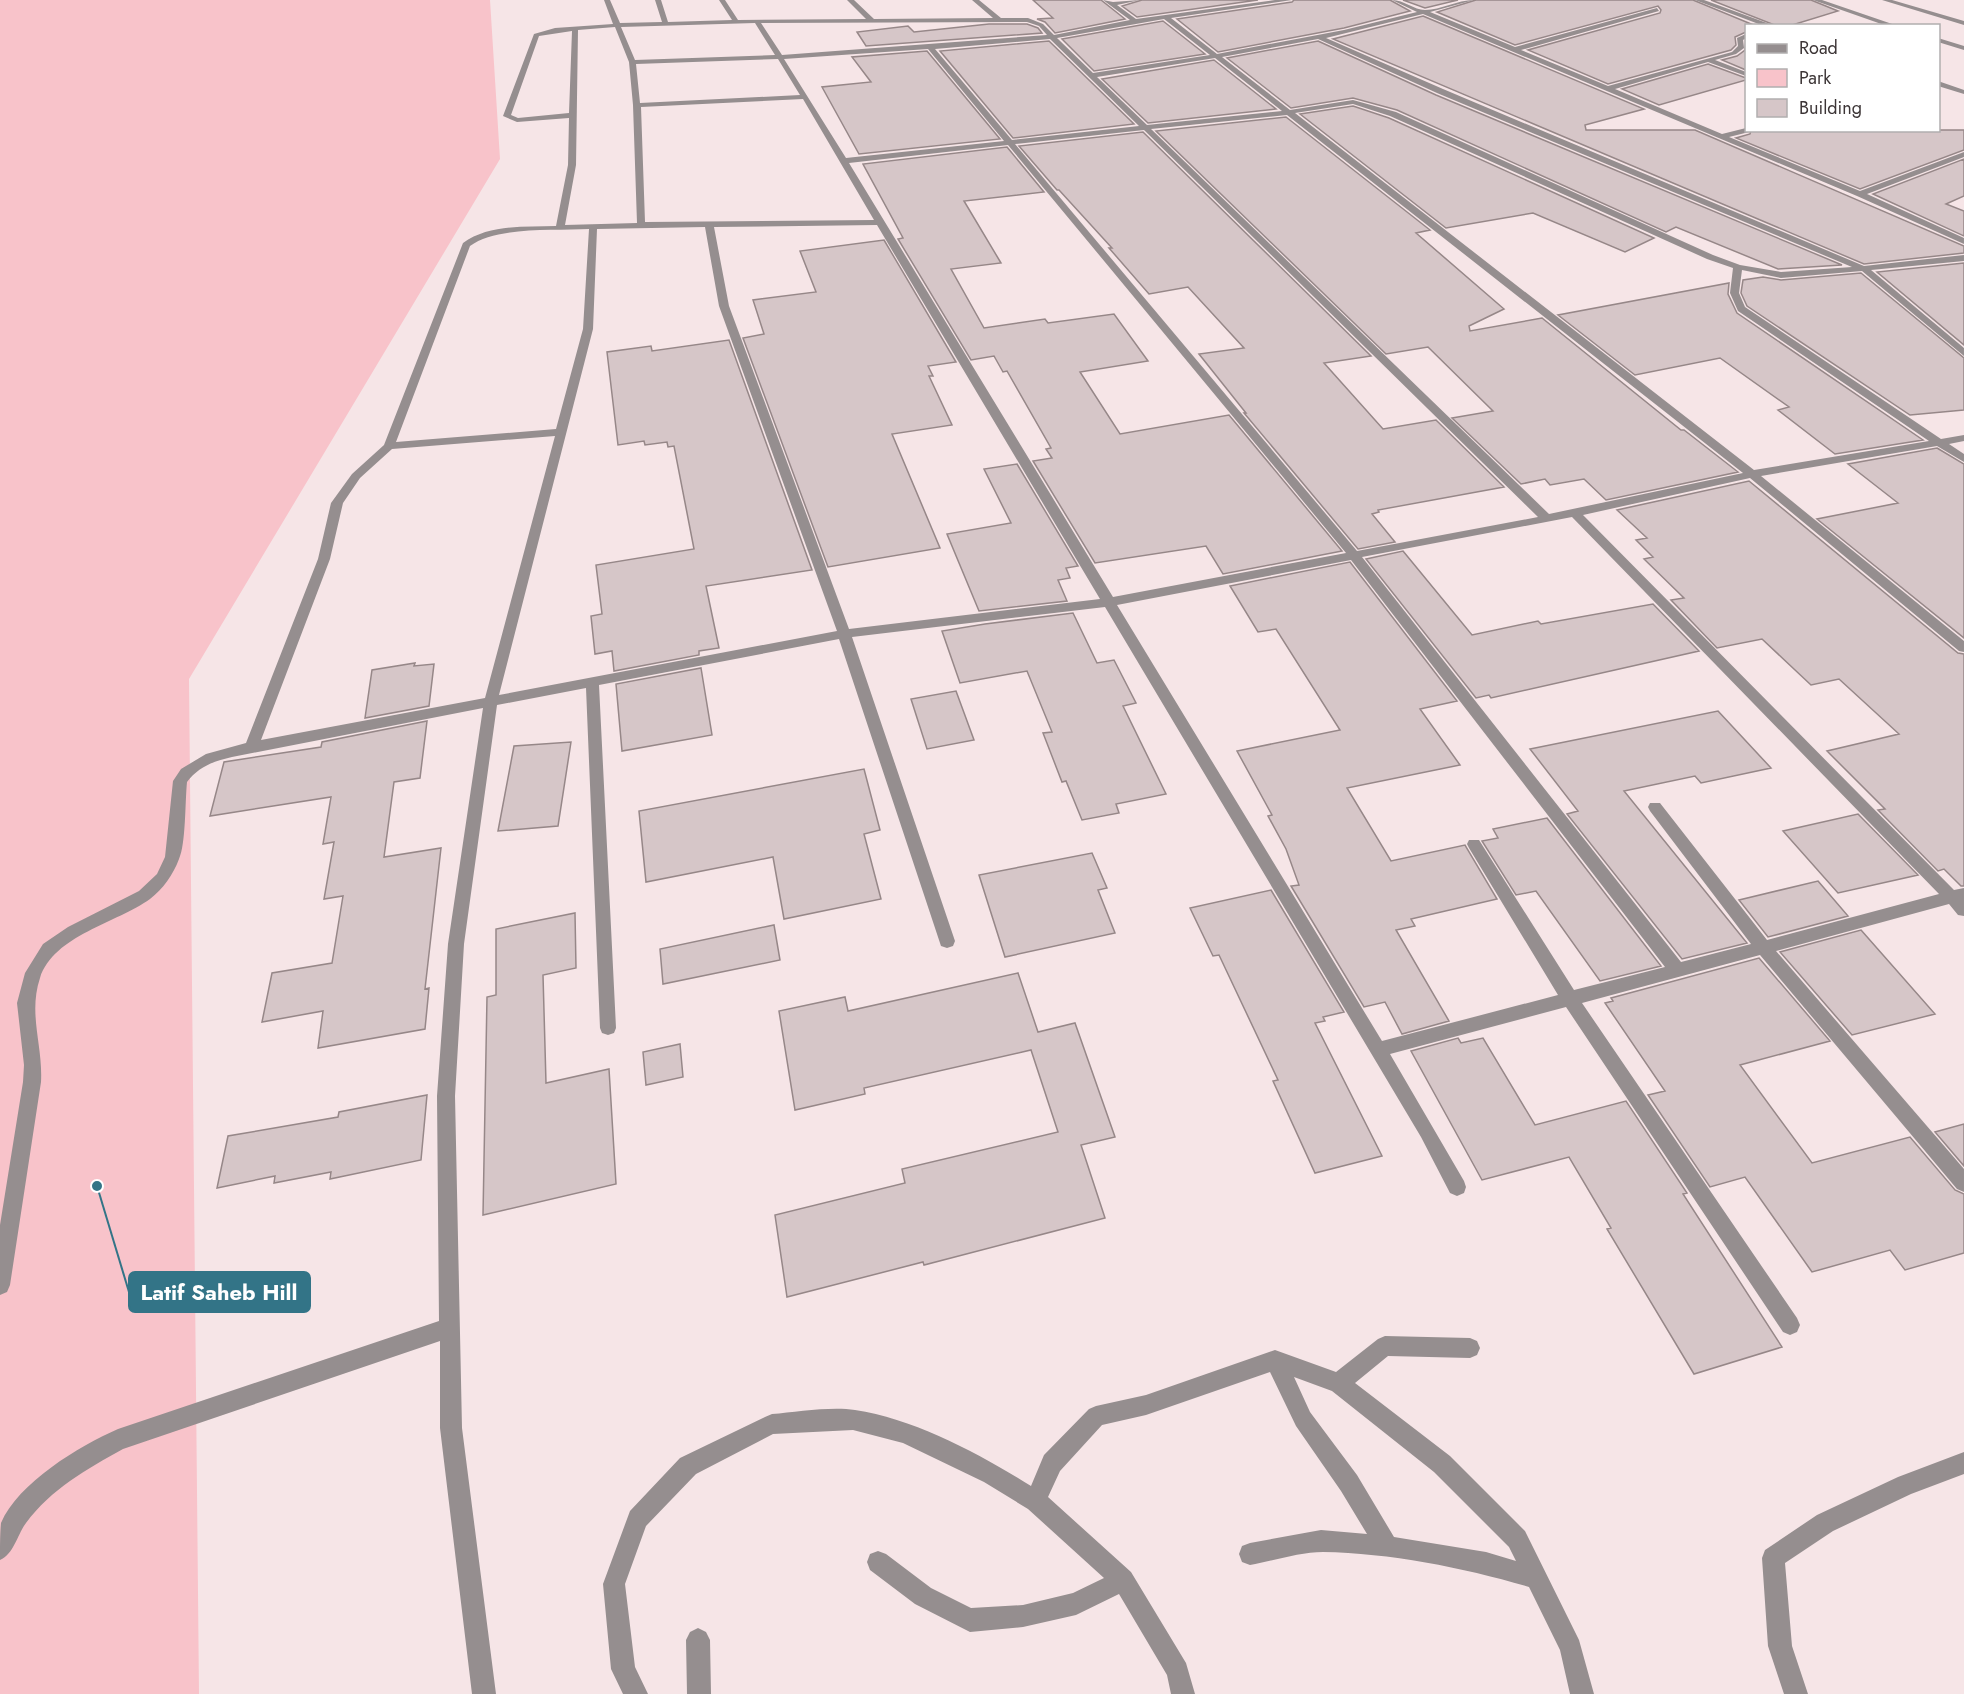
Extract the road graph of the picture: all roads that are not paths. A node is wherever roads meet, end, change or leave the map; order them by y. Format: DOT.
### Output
graph roads {
  1 [pos="607,0"];
  2 [pos="658,0"];
  3 [pos="722,0"];
  4 [pos="850,0"];
  5 [pos="975,0"];
  6 [pos="1137,0"];
  7 [pos="1289,0"];
  8 [pos="1395,0"];
  9 [pos="1471,0"];
  10 [pos="1698,0"];
  11 [pos="1816,0"];
  12 [pos="1885,0"];
  13 [pos="1109,2"];
  14 [pos="1874,4"];
  15 [pos="1863,8"];
  16 [pos="1657,10"];
  17 [pos="1852,11"];
  18 [pos="1421,12"];
  19 [pos="1166,17"];
  20 [pos="999,20"];
  21 [pos="736,21"];
  22 [pos="757,21"];
  23 [pos="872,21"];
  24 [pos="1135,21"];
  25 [pos="665,22"];
  26 [pos="1964,23"];
  27 [pos="1766,24"];
  28 [pos="1890,24"];
  29 [pos="619,25"];
  30 [pos="575,28"];
  31 [pos="1745,36"];
  32 [pos="1052,37"];
  33 [pos="1319,37"];
  34 [pos="1940,40"];
  35 [pos="930,47"];
  36 [pos="1964,48"];
  37 [pos="1513,50"];
  38 [pos="1216,56"];
  39 [pos="781,57"];
  40 [pos="1708,60"];
  41 [pos="632,62"];
  42 [pos="1745,74"];
  43 [pos="1090,76"];
  44 [pos="1940,84"];
  45 [pos="1607,89"];
  46 [pos="1964,92"];
  47 [pos="805,97"];
  48 [pos="637,105"];
  49 [pos="1290,112"];
  50 [pos="573,115"];
  51 [pos="1146,128"];
  52 [pos="1745,130"];
  53 [pos="1723,136"];
  54 [pos="1010,144"];
  55 [pos="1964,154"];
  56 [pos="1954,157"];
  57 [pos="844,161"];
  58 [pos="1964,161"];
  59 [pos="1860,194"];
  60 [pos="880,222"];
  61 [pos="709,224"];
  62 [pos="642,225"];
  63 [pos="593,228"];
  64 [pos="560,229"];
  65 [pos="1964,241"];
  66 [pos="1964,258"];
  67 [pos="1738,267"];
  68 [pos="1864,269"];
  69 [pos="1964,353"];
  70 [pos="561,432"];
  71 [pos="1964,438"];
  72 [pos="1937,441"];
  73 [pos="389,446"];
  74 [pos="1964,459"];
  75 [pos="1752,474"];
  76 [pos="1575,513"];
  77 [pos="1546,518"];
  78 [pos="1354,555"];
  79 [pos="1109,602"];
  80 [pos="844,634"];
  81 [pos="1964,648"];
  82 [pos="592,683"];
  83 [pos="491,700"];
  84 [pos="251,747"];
  85 [pos="1655,807"];
  86 [pos="1474,844"];
  87 [pos="1958,896"];
  88 [pos="1964,910"];
  89 [pos="947,940"];
  90 [pos="1763,947"];
  91 [pos="1677,970"];
  92 [pos="1570,999"];
  93 [pos="608,1028"];
  94 [pos="1377,1050"];
  95 [pos="1964,1183"];
  96 [pos="1457,1187"];
  97 [pos="0,1285"];
  98 [pos="1790,1325"];
  99 [pos="451,1327"];
  100 [pos="1470,1348"];
  101 [pos="1275,1360"];
  102 [pos="1338,1383"];
  103 [pos="1964,1463"];
  104 [pos="1036,1501"];
  105 [pos="1387,1547"];
  106 [pos="0,1549"];
  107 [pos="1250,1554"];
  108 [pos="878,1562"];
  109 [pos="1537,1578"];
  110 [pos="1123,1580"];
  111 [pos="698,1640"];
  112 [pos="484,1694"];
  113 [pos="636,1694"];
  114 [pos="699,1694"];
  115 [pos="1183,1694"];
  116 [pos="1582,1694"];
  117 [pos="1796,1694"];
  1 -- 29 [label="street"];
  2 -- 25 [label="street"];
  3 -- 21 [label="street"];
  4 -- 23 [label="street"];
  5 -- 20 [label="street"];
  6 -- 13 [label="street"];
  7 -- 19 [label="street"];
  8 -- 18 [label="street"];
  9 -- 18 [label="street"];
  10 -- 27 [label="street"];
  11 -- 17 [label="street"];
  12 -- 14 [label="street"];
  12 -- 26 [label="street"];
  13 -- 24 [label="street"];
  15 -- 17 [label="street"];
  16 -- 37 [label="street"];
  17 -- 28 [label="street"];
  18 -- 33 [label="street"];
  18 -- 37 [label="street"];
  19 -- 24 [label="street"];
  19 -- 38 [label="street"];
  20 -- 23 [label="street"];
  20 -- 32 [label="street"];
  21 -- 22 [label="street"];
  21 -- 25 [label="street"];
  22 -- 23 [label="street"];
  22 -- 39 [label="street"];
  24 -- 32 [label="street"];
  25 -- 29 [label="street"];
  29 -- 30 [label="street"];
  29 -- 41 [label="street"];
  30 -- 50 [label="street"];
  30 -- 50 [label="street"];
  31 -- 40 [label="street"];
  32 -- 35 [label="street"];
  32 -- 43 [label="street"];
  33 -- 38 [label="street"];
  33 -- 68 [label="street"];
  34 -- 36 [label="street"];
  35 -- 39 [label="street"];
  35 -- 54 [label="street"];
  37 -- 45 [label="street"];
  38 -- 43 [label="street"];
  38 -- 49 [label="street"];
  39 -- 41 [label="street"];
  39 -- 47 [label="street"];
  40 -- 42 [label="street"];
  40 -- 45 [label="street"];
  41 -- 48 [label="street"];
  43 -- 51 [label="street"];
  44 -- 46 [label="street"];
  45 -- 53 [label="street"];
  47 -- 48 [label="street"];
  47 -- 57 [label="street"];
  48 -- 62 [label="street"];
  49 -- 51 [label="street"];
  49 -- 67 [label="street"];
  49 -- 75 [label="street"];
  50 -- 64 [label="street"];
  51 -- 54 [label="street"];
  51 -- 77 [label="street"];
  52 -- 53 [label="street"];
  53 -- 59 [label="street"];
  54 -- 57 [label="street"];
  54 -- 78 [label="street"];
  55 -- 56 [label="street"];
  56 -- 58 [label="street"];
  56 -- 59 [label="street"];
  57 -- 60 [label="street"];
  59 -- 65 [label="street"];
  60 -- 61 [label="street"];
  60 -- 79 [label="street"];
  61 -- 62 [label="street"];
  61 -- 80 [label="street"];
  62 -- 63 [label="street"];
  63 -- 64 [label="street"];
  63 -- 70 [label="street"];
  64 -- 73 [label="street"];
  66 -- 68 [label="street"];
  67 -- 68 [label="street"];
  67 -- 72 [label="street"];
  68 -- 69 [label="street"];
  70 -- 73 [label="street"];
  70 -- 83 [label="street"];
  71 -- 72 [label="street"];
  72 -- 74 [label="street"];
  72 -- 75 [label="street"];
  73 -- 84 [label="street"];
  75 -- 76 [label="street"];
  75 -- 81 [label="street"];
  76 -- 77 [label="street"];
  76 -- 87 [label="street"];
  77 -- 78 [label="street"];
  78 -- 79 [label="street"];
  78 -- 91 [label="street"];
  79 -- 80 [label="street"];
  79 -- 94 [label="street"];
  80 -- 82 [label="street"];
  80 -- 89 [label="street"];
  82 -- 83 [label="street"];
  82 -- 93 [label="street"];
  83 -- 84 [label="street"];
  83 -- 99 [label="street"];
  84 -- 97 [label="street"];
  85 -- 90 [label="street"];
  86 -- 92 [label="street"];
  87 -- 88 [label="street"];
  87 -- 90 [label="street"];
  90 -- 91 [label="street"];
  90 -- 95 [label="street"];
  91 -- 92 [label="street"];
  92 -- 94 [label="street"];
  92 -- 98 [label="street"];
  94 -- 96 [label="street"];
  99 -- 106 [label="street"];
  99 -- 112 [label="street"];
  100 -- 102 [label="street"];
  101 -- 102 [label="street"];
  101 -- 104 [label="street"];
  101 -- 105 [label="street"];
  102 -- 109 [label="street"];
  103 -- 117 [label="street"];
  104 -- 110 [label="street"];
  104 -- 113 [label="street"];
  105 -- 107 [label="street"];
  105 -- 109 [label="street"];
  108 -- 110 [label="street"];
  109 -- 116 [label="street"];
  110 -- 115 [label="street"];
  111 -- 114 [label="street"];
}
